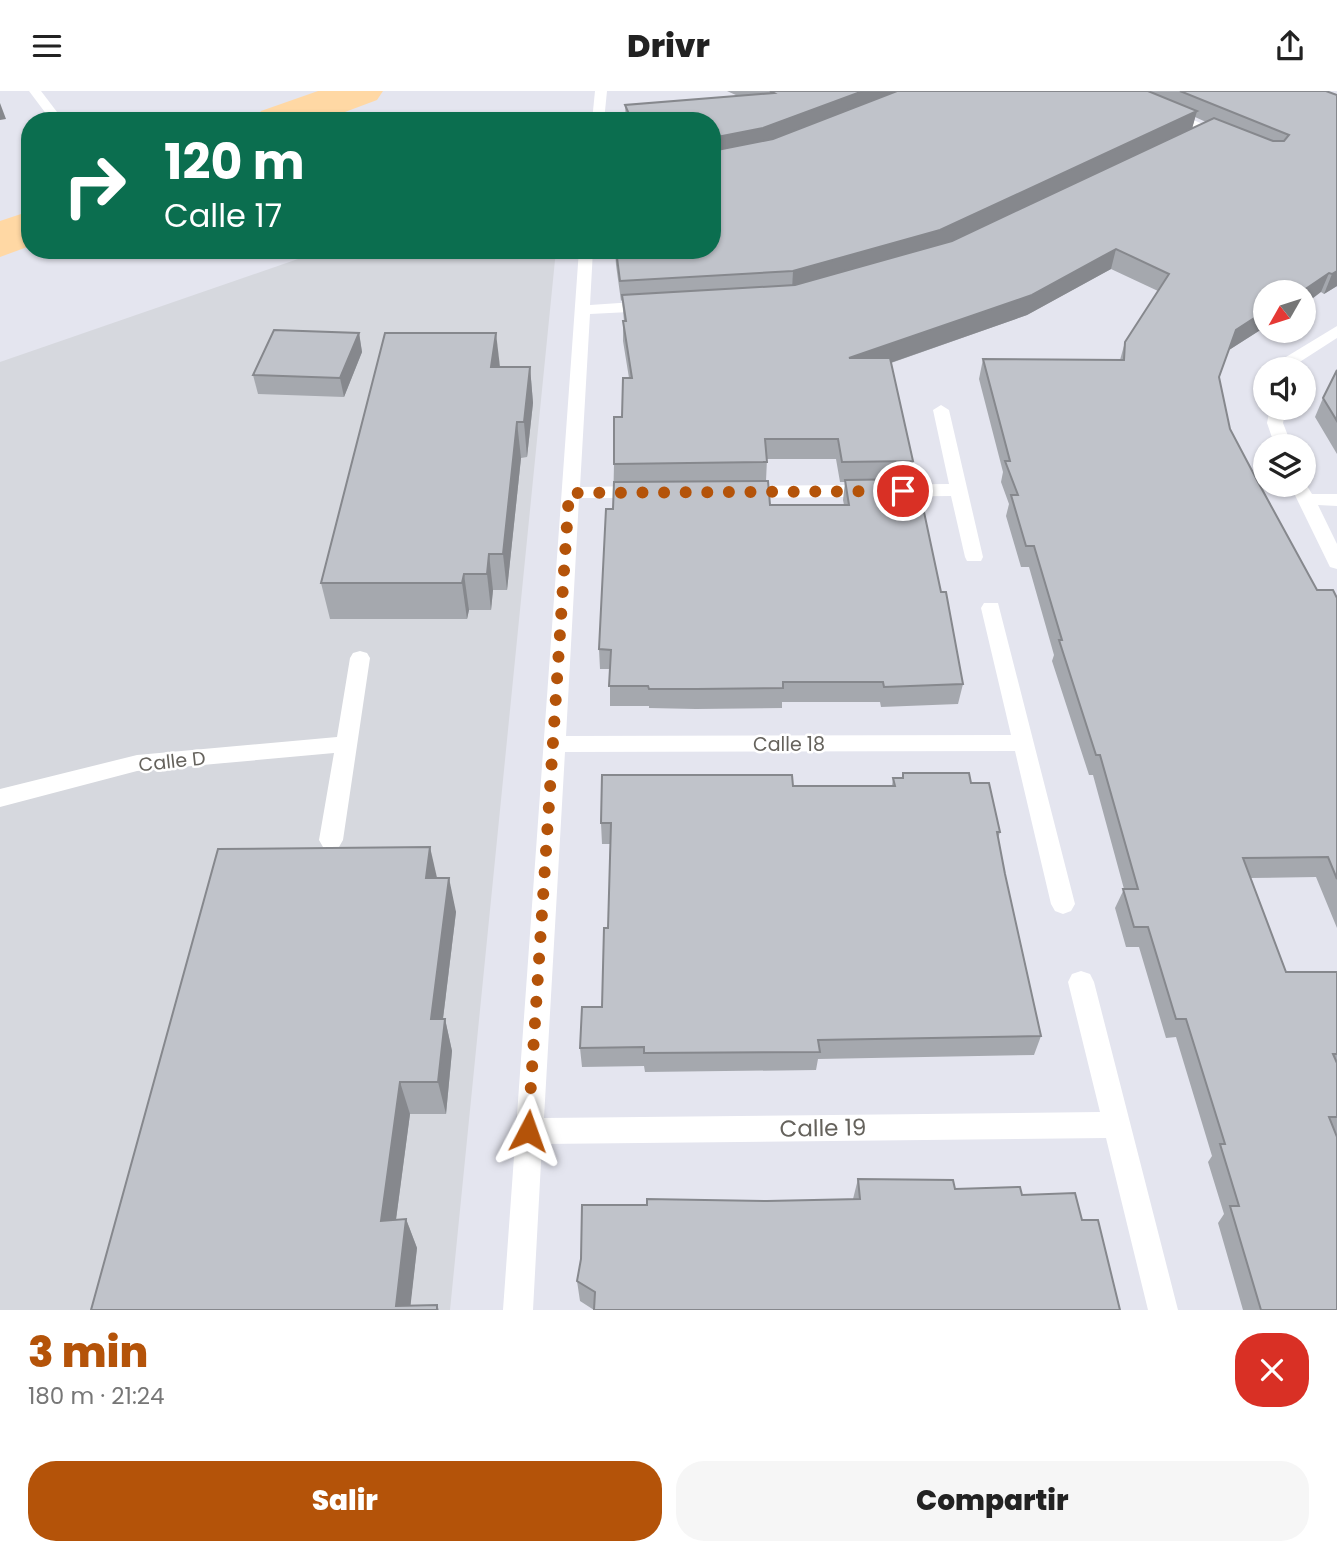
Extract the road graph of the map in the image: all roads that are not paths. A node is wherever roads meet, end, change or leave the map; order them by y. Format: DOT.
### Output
graph roads {
  1 [pos="601,91"];
  2 [pos="1114,91"];
  3 [pos="41,93"];
  4 [pos="51,112"];
  5 [pos="598,112"];
  6 [pos="1234,139"];
  7 [pos="586,259"];
  8 [pos="662,305"];
  9 [pos="583,310"];
  10 [pos="1337,331"];
  11 [pos="1296,357"];
  12 [pos="941,409"];
  13 [pos="959,490"];
  14 [pos="653,492"];
  15 [pos="722,492"];
  16 [pos="569,493"];
  17 [pos="1316,495"];
  18 [pos="1304,497"];
  19 [pos="1337,500"];
  20 [pos="974,557"];
  21 [pos="1337,563"];
  22 [pos="991,608"];
  23 [pos="360,658"];
  24 [pos="1023,743"];
  25 [pos="347,744"];
  26 [pos="554,744"];
  27 [pos="0,798"];
  28 [pos="331,840"];
  29 [pos="1063,904"];
  30 [pos="1081,982"];
  31 [pos="1118,1125"];
  32 [pos="528,1131"];
  33 [pos="518,1310"];
  34 [pos="1163,1310"];
  1 -- 5 [label="street"];
  2 -- 6 [label="street"];
  3 -- 4 [label="street"];
  7 -- 9 [label="street"];
  8 -- 9 [label="street"];
  9 -- 16 [label="street"];
  10 -- 11 [label="street"];
  12 -- 13 [label="street"];
  13 -- 15 [label="street"];
  13 -- 20 [label="street"];
  14 -- 16 [label="street"];
  16 -- 26 [label="street"];
  17 -- 19 [label="street"];
  18 -- 21 [label="street"];
  22 -- 24 [label="street"];
  23 -- 25 [label="street"];
  24 -- 26 [label="street, Calle 18"];
  24 -- 29 [label="street"];
  25 -- 27 [label="street, Calle D"];
  25 -- 28 [label="street"];
  26 -- 32 [label="street"];
  30 -- 31 [label="street"];
  31 -- 32 [label="street, Calle 19"];
  31 -- 34 [label="street"];
  32 -- 33 [label="street"];
}
